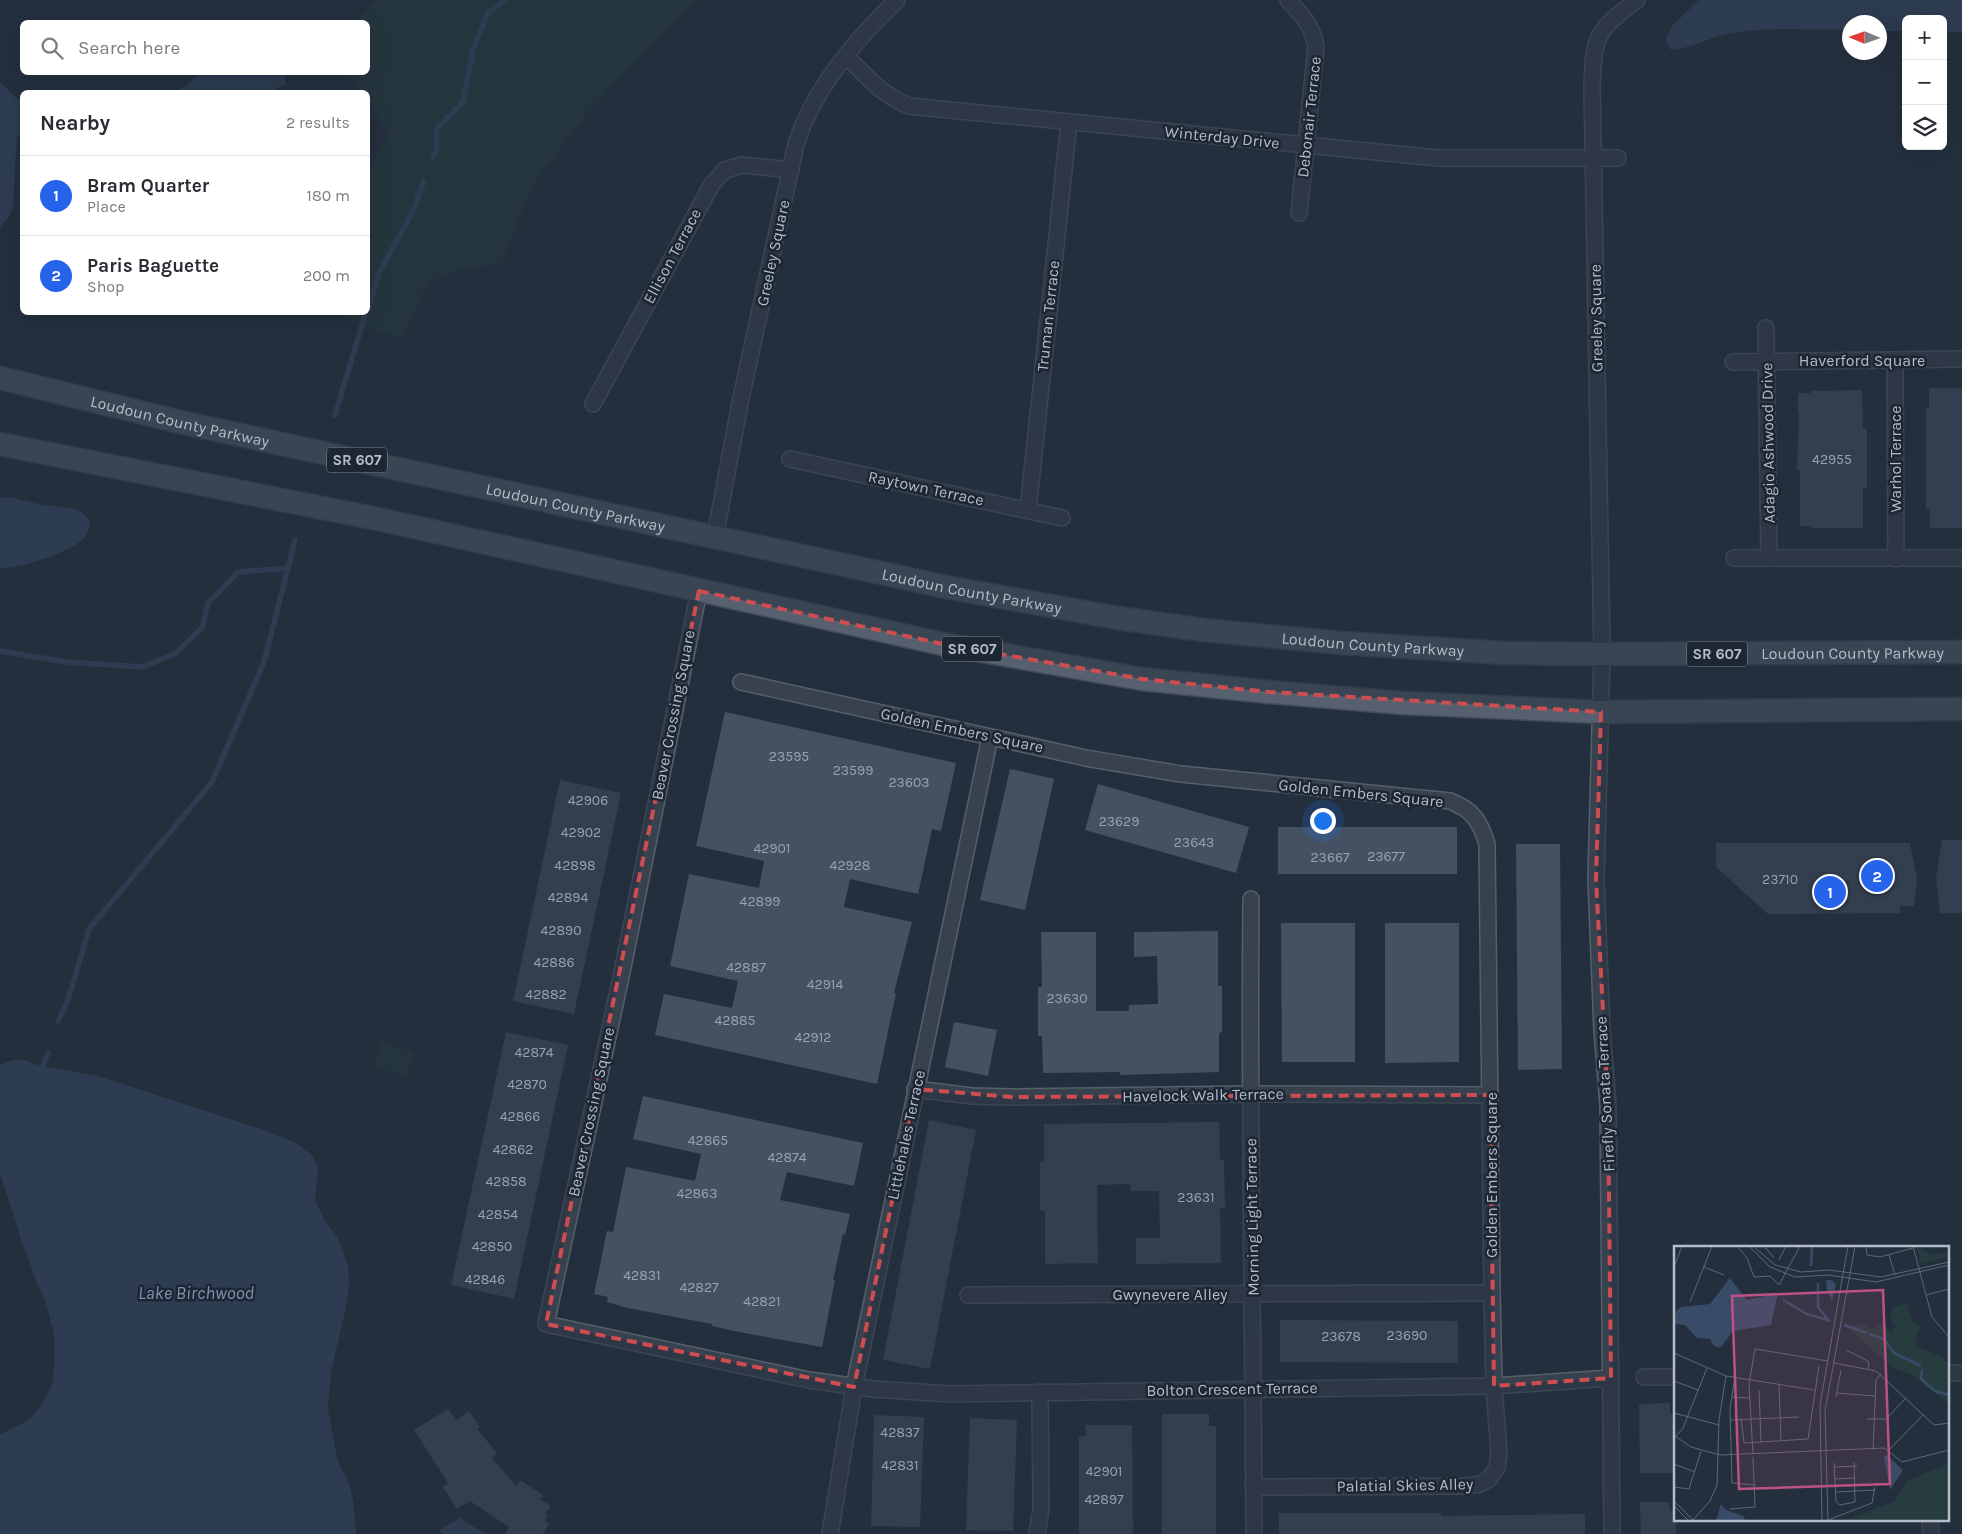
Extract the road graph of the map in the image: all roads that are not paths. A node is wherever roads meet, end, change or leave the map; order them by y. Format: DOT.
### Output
graph roads {
  1 [pos="897,0"];
  2 [pos="1288,0"];
  3 [pos="1630,2"];
  4 [pos="846,56"];
  5 [pos="1069,122"];
  6 [pos="1306,146"];
  7 [pos="1593,158"];
  8 [pos="1618,158"];
  9 [pos="790,170"];
  10 [pos="1300,213"];
  11 [pos="1766,328"];
  12 [pos="1962,359"];
  13 [pos="1895,360"];
  14 [pos="1767,361"];
  15 [pos="1733,362"];
  16 [pos="0,378"];
  17 [pos="593,404"];
  18 [pos="0,444"];
  19 [pos="790,459"];
  20 [pos="1028,510"];
  21 [pos="1062,518"];
  22 [pos="714,537"];
  23 [pos="1734,558"];
  24 [pos="1769,558"];
  25 [pos="1962,558"];
  26 [pos="1896,559"];
  27 [pos="699,591"];
  28 [pos="1962,652"];
  29 [pos="1602,654"];
  30 [pos="741,682"];
  31 [pos="1962,709"];
  32 [pos="1601,712"];
  33 [pos="990,737"];
  34 [pos="1251,899"];
  35 [pos="915,1089"];
  36 [pos="1250,1094"];
  37 [pos="1490,1095"];
  38 [pos="1253,1293"];
  39 [pos="1492,1293"];
  40 [pos="968,1295"];
  41 [pos="1644,1377"];
  42 [pos="1674,1377"];
  43 [pos="1611,1378"];
  44 [pos="1494,1386"];
  45 [pos="854,1387"];
  46 [pos="1253,1389"];
  47 [pos="1040,1392"];
  48 [pos="1254,1487"];
  49 [pos="830,1534"];
  50 [pos="1037,1534"];
  51 [pos="1254,1534"];
  52 [pos="1612,1534"];
  1 -- 4 [label="street, Greeley Square"];
  2 -- 6 [label="street, Debonair Terrace"];
  3 -- 7 [label="street, Greeley Square"];
  4 -- 5 [label="street, Winterday Drive"];
  4 -- 9 [label="street, Greeley Square"];
  5 -- 6 [label="street, Winterday Drive"];
  5 -- 20 [label="street, Truman Terrace"];
  6 -- 7 [label="street, Winterday Drive"];
  6 -- 10 [label="street, Debonair Terrace"];
  7 -- 8 [label="street, Winterday Drive"];
  7 -- 29 [label="street, Greeley Square"];
  9 -- 17 [label="street, Ellison Terrace"];
  9 -- 22 [label="street, Greeley Square"];
  11 -- 14 [label="street, Adagio Ashwood Drive"];
  12 -- 13 [label="street, Haverford Square"];
  13 -- 14 [label="street, Haverford Square"];
  13 -- 26 [label="street, Warhol Terrace"];
  14 -- 15 [label="street, Haverford Square"];
  14 -- 24 [label="street, Adagio Ashwood Drive"];
  16 -- 22 [label="main road, Loudoun County Parkway / SR 607"];
  18 -- 27 [label="main road, SR 607"];
  19 -- 20 [label="street, Raytown Terrace"];
  20 -- 21 [label="street, Raytown Terrace"];
  22 -- 29 [label="main road, Loudoun County Parkway / SR 607"];
  23 -- 24 [label="street"];
  24 -- 26 [label="street"];
  25 -- 26 [label="street"];
  27 -- 32 [label="main road, SR 607"];
  27 -- 45 [label="street, Beaver Crossing Square"];
  28 -- 29 [label="main road, Loudoun County Parkway / SR 607"];
  29 -- 32 [label="street, Firefly Sonata Terrace"];
  30 -- 33 [label="street, Golden Embers Square"];
  31 -- 32 [label="main road, SR 607"];
  32 -- 43 [label="street, Firefly Sonata Terrace"];
  33 -- 35 [label="street, Littlehales Terrace"];
  33 -- 37 [label="street, Golden Embers Square"];
  34 -- 36 [label="street, Morning Light Terrace"];
  35 -- 36 [label="street, Havelock Walk Terrace"];
  35 -- 45 [label="street, Littlehales Terrace"];
  36 -- 37 [label="street, Havelock Walk Terrace"];
  36 -- 38 [label="street, Morning Light Terrace"];
  37 -- 39 [label="street, Golden Embers Square"];
  38 -- 39 [label="street, Gwynevere Alley"];
  38 -- 40 [label="street, Gwynevere Alley"];
  38 -- 46 [label="street, Morning Light Terrace"];
  39 -- 44 [label="street, Golden Embers Square"];
  41 -- 42 [label="street"];
  43 -- 44 [label="street, Bolton Crescent Terrace"];
  43 -- 52 [label="street, Firefly Sonata Terrace"];
  44 -- 46 [label="street, Bolton Crescent Terrace"];
  44 -- 48 [label="street, Palatial Skies Alley"];
  45 -- 47 [label="street, Bolton Crescent Terrace"];
  45 -- 49 [label="street, Littlehales Terrace"];
  46 -- 47 [label="street, Bolton Crescent Terrace"];
  46 -- 48 [label="street, Morning Light Terrace"];
  47 -- 50 [label="street"];
  48 -- 51 [label="street, Morning Light Terrace"];
}
